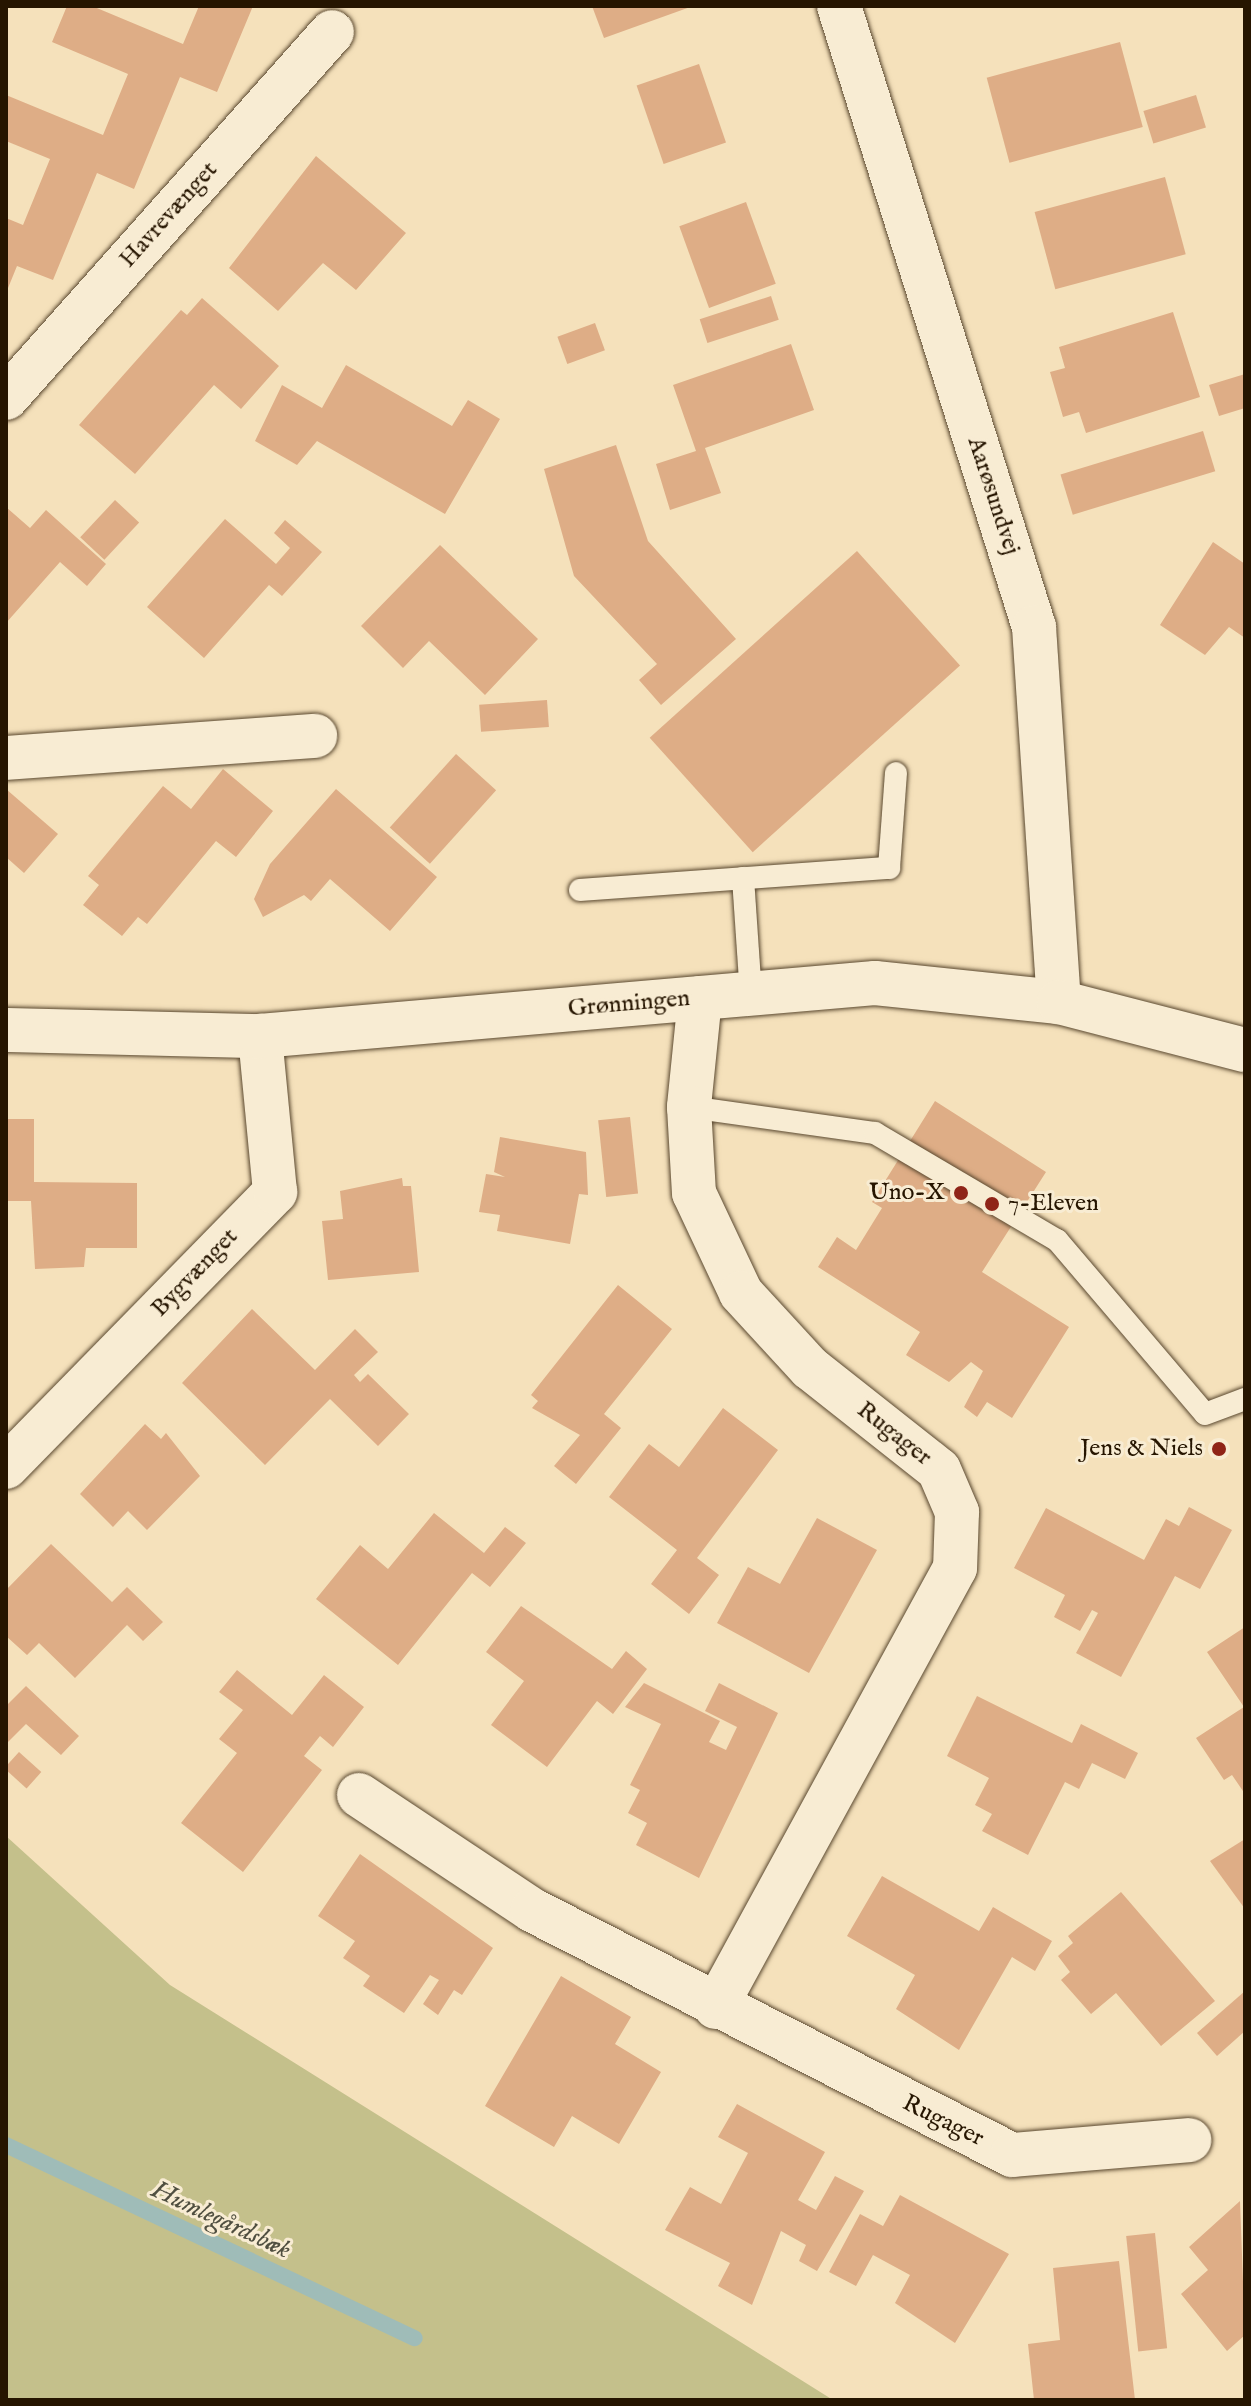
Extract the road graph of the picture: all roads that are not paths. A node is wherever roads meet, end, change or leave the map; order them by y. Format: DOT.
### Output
graph roads {
  1 [pos="839,6"];
  2 [pos="332,32"];
  3 [pos="6,398"];
  4 [pos="315,736"];
  5 [pos="6,758"];
  6 [pos="896,773"];
  7 [pos="743,878"];
  8 [pos="580,890"];
  9 [pos="751,994"];
  10 [pos="700,998"];
  11 [pos="1059,1002"];
  12 [pos="6,1030"];
  13 [pos="260,1036"];
  14 [pos="1245,1050"];
  15 [pos="689,1107"];
  16 [pos="1245,1399"];
  17 [pos="6,1467"];
  18 [pos="359,1795"];
  19 [pos="716,2007"];
  20 [pos="1189,2140"];
  1 -- 11 [label="street, Aarøsundvej"];
  2 -- 3 [label="street, Havrevænget"];
  4 -- 5 [label="street"];
  6 -- 7 [label="lane"];
  7 -- 8 [label="lane"];
  7 -- 9 [label="lane"];
  9 -- 10 [label="street, Grønningen"];
  9 -- 11 [label="street, Grønningen"];
  10 -- 13 [label="street, Grønningen"];
  10 -- 15 [label="street, Rugager"];
  11 -- 14 [label="street, Grønningen"];
  12 -- 13 [label="street, Grønningen"];
  13 -- 17 [label="street, Bygvænget"];
  15 -- 16 [label="lane"];
  15 -- 19 [label="street, Rugager"];
  18 -- 19 [label="street, Rugager"];
  19 -- 20 [label="street, Rugager"];
}
